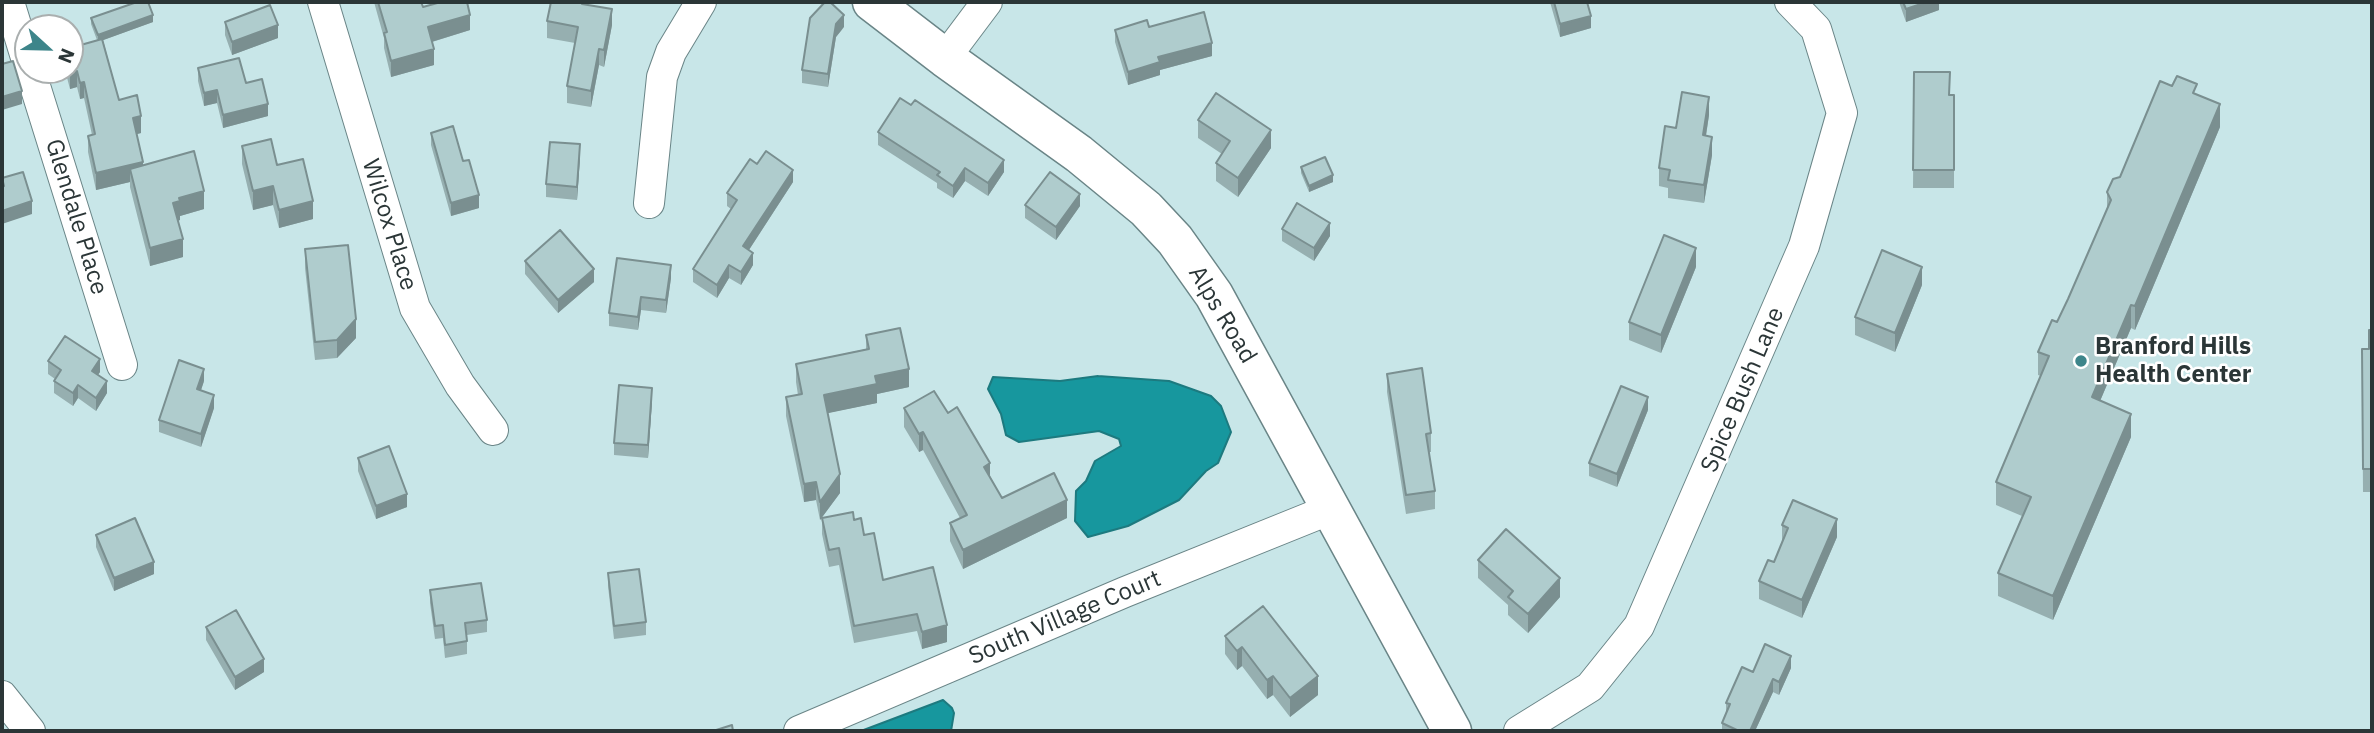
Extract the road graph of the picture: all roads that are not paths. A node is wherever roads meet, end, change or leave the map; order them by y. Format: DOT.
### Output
graph roads {
  1 [pos="323,2"];
  2 [pos="701,2"];
  3 [pos="872,2"];
  4 [pos="987,2"];
  5 [pos="1790,2"];
  6 [pos="945,58"];
  7 [pos="34,84"];
  8 [pos="649,203"];
  9 [pos="122,365"];
  10 [pos="493,430"];
  11 [pos="1331,509"];
  12 [pos="2,696"];
  13 [pos="30,731"];
  14 [pos="799,731"];
  15 [pos="1452,731"];
  16 [pos="1519,731"];
  1 -- 10 [label="street, Wilcox Place"];
  2 -- 8 [label="street"];
  3 -- 6 [label="street, Alps Road"];
  4 -- 6 [label="street"];
  5 -- 16 [label="street, Spice Bush Lane"];
  6 -- 11 [label="street, Alps Road"];
  7 -- 9 [label="street, Glendale Place"];
  11 -- 14 [label="street, South Village Court"];
  11 -- 15 [label="street, Alps Road"];
  12 -- 13 [label="street"];
}
